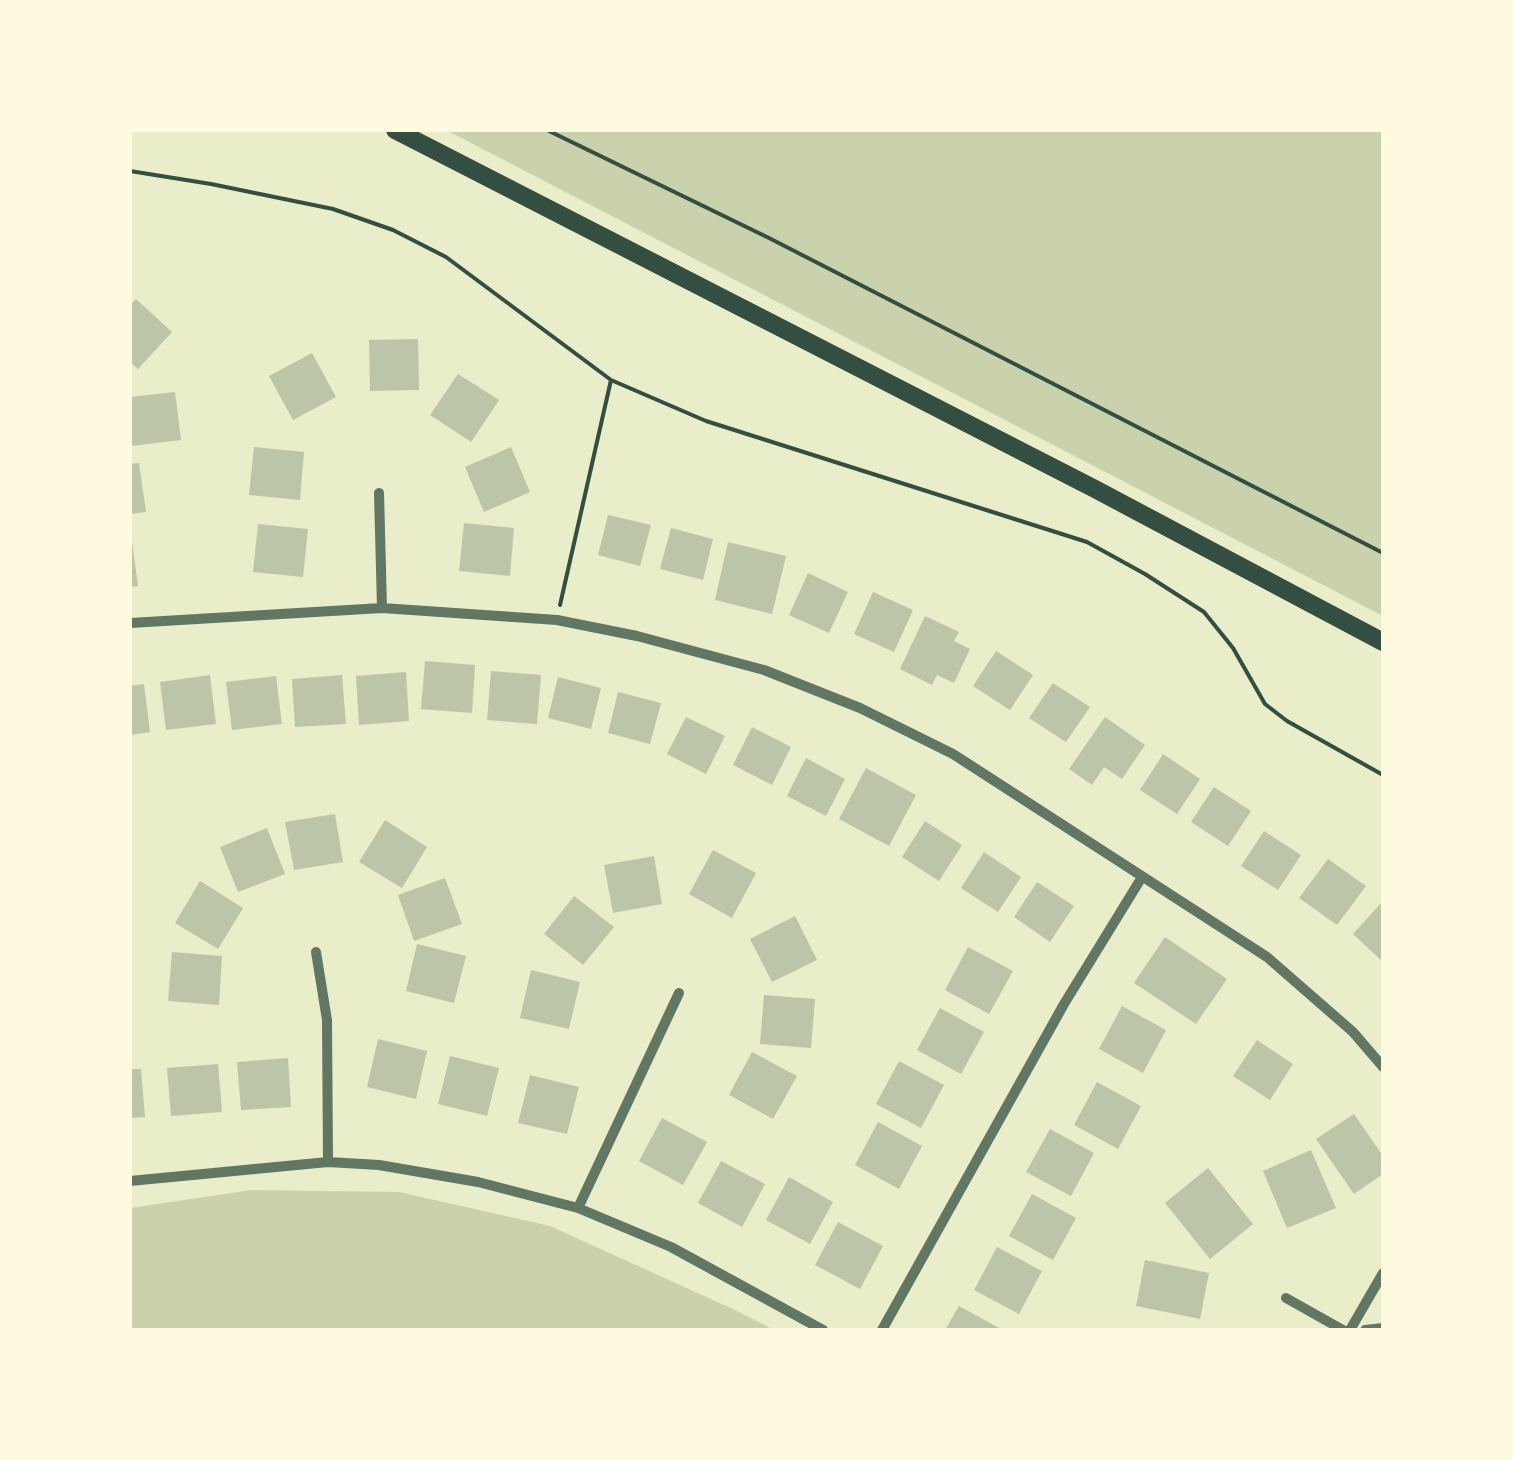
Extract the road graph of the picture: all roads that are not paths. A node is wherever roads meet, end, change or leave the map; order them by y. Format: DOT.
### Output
graph roads {
  1 [pos="396,130"];
  2 [pos="380,493"];
  3 [pos="382,608"];
  4 [pos="130,624"];
  5 [pos="1383,642"];
  6 [pos="1142,877"];
  7 [pos="316,952"];
  8 [pos="679,993"];
  9 [pos="1383,1067"];
  10 [pos="328,1162"];
  11 [pos="130,1180"];
  12 [pos="578,1208"];
  13 [pos="1383,1273"];
  14 [pos="1286,1298"];
  15 [pos="1383,1328"];
  16 [pos="823,1330"];
  17 [pos="882,1330"];
  18 [pos="1347,1330"];
  19 [pos="1366,1330"];
  1 -- 5 [label="main road"];
  2 -- 3 [label="street"];
  3 -- 4 [label="street"];
  3 -- 6 [label="street"];
  6 -- 9 [label="street"];
  6 -- 17 [label="street"];
  7 -- 10 [label="street"];
  8 -- 12 [label="street"];
  10 -- 11 [label="street"];
  10 -- 12 [label="street"];
  12 -- 16 [label="street"];
  13 -- 18 [label="street"];
  14 -- 18 [label="street"];
  15 -- 19 [label="street"];
}
